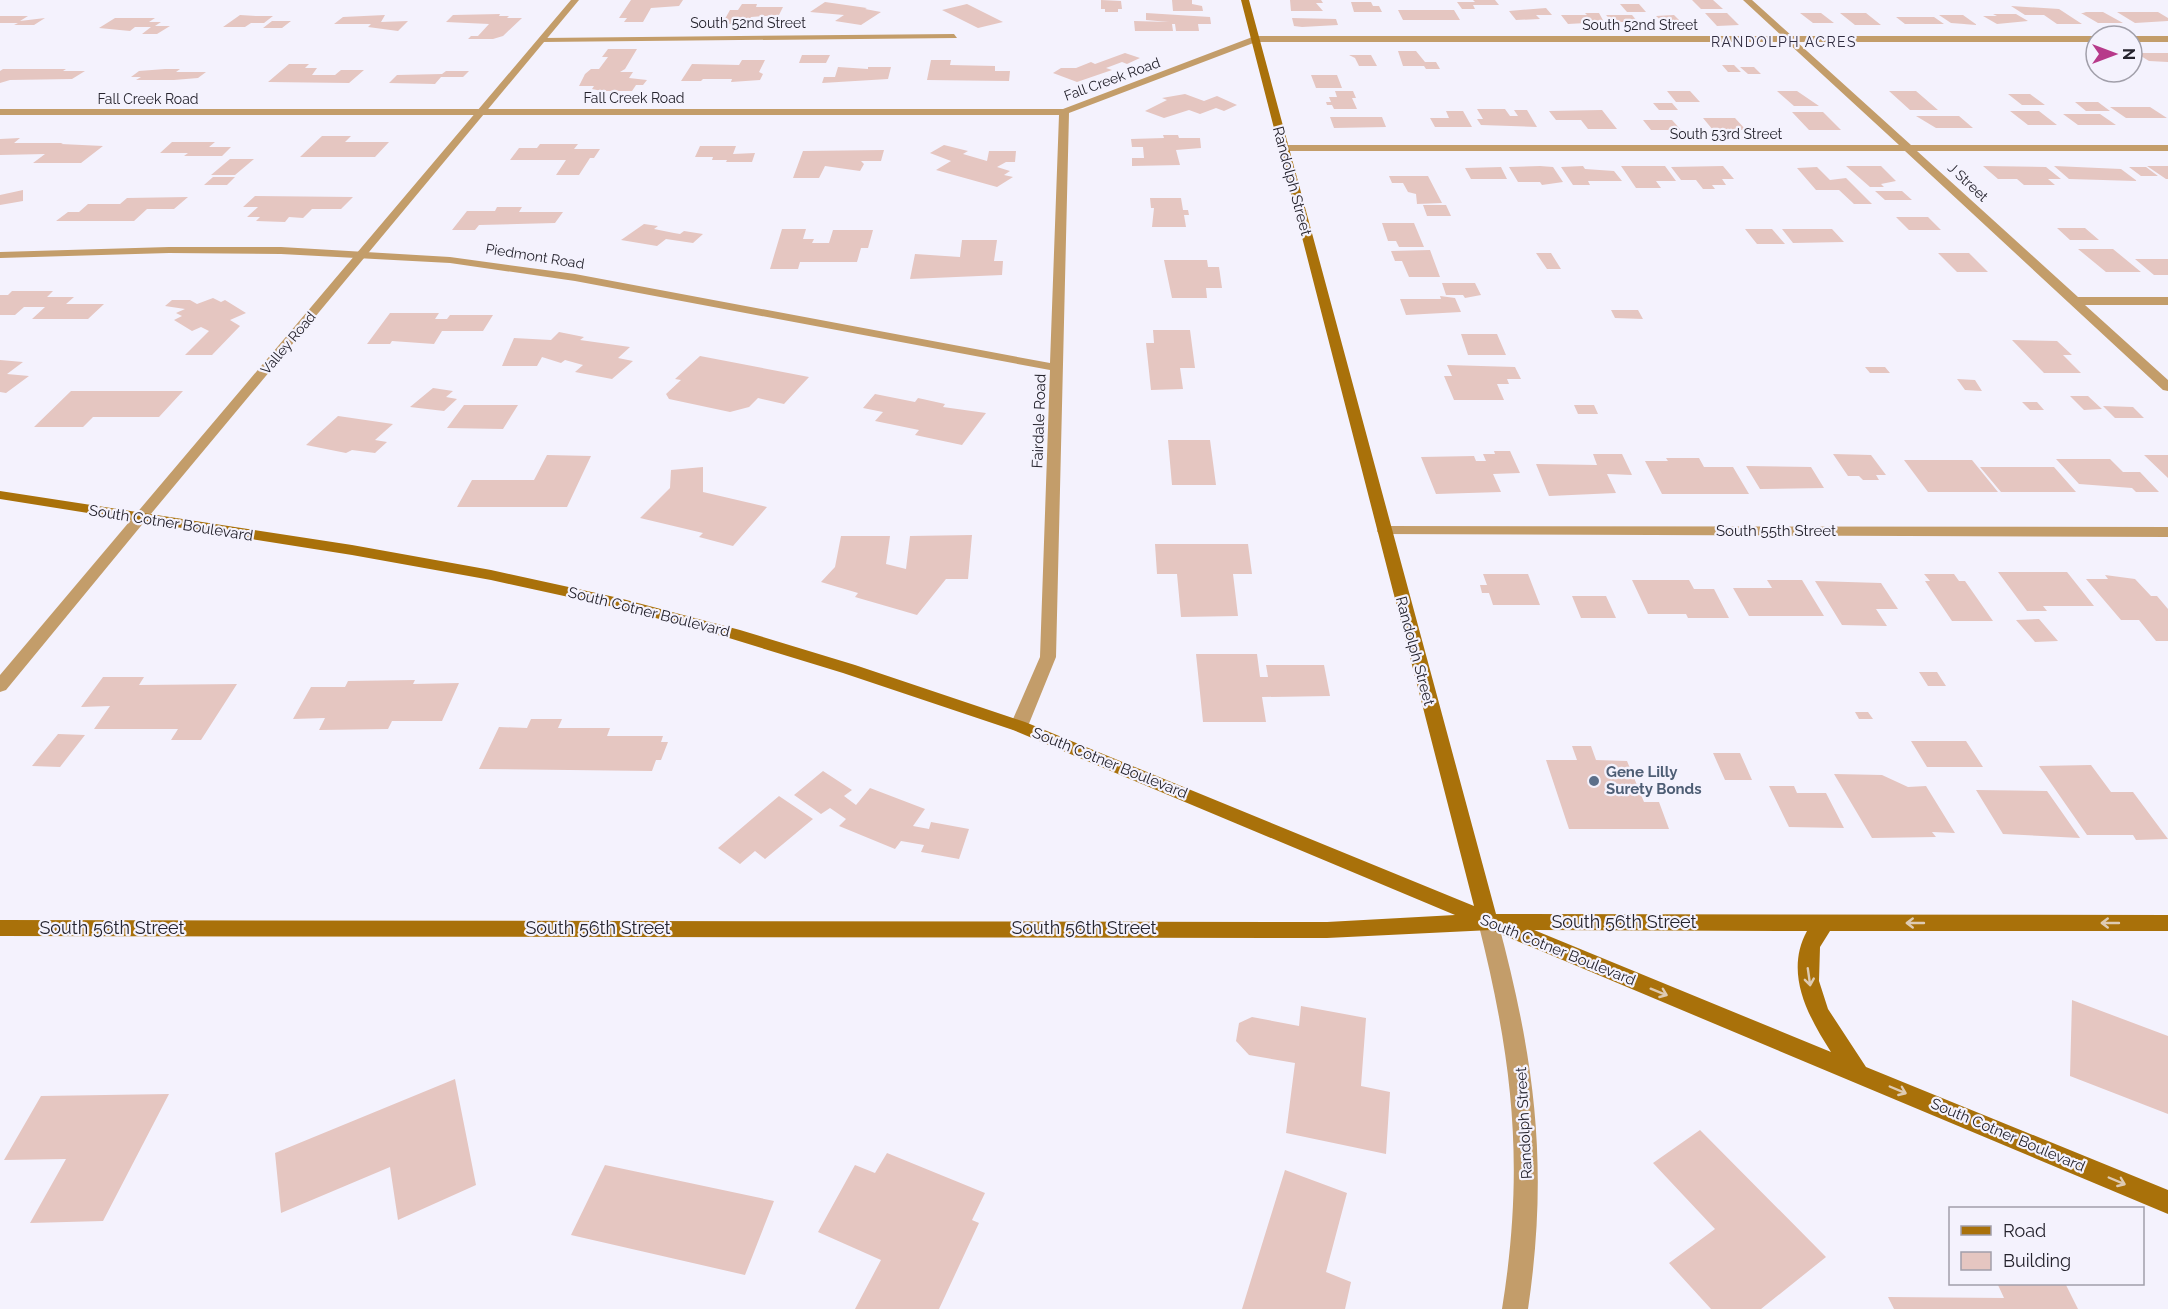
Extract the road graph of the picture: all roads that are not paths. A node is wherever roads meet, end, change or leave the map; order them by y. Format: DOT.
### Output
graph roads {
  1 [pos="575,0"];
  2 [pos="1245,0"];
  3 [pos="1747,0"];
  4 [pos="954,36"];
  5 [pos="1255,39"];
  6 [pos="1790,39"];
  7 [pos="2084,39"];
  8 [pos="2144,39"];
  9 [pos="2168,39"];
  10 [pos="542,40"];
  11 [pos="0,112"];
  12 [pos="482,112"];
  13 [pos="1064,112"];
  14 [pos="1284,148"];
  15 [pos="1908,148"];
  16 [pos="2168,148"];
  17 [pos="364,253"];
  18 [pos="0,255"];
  19 [pos="2074,301"];
  20 [pos="2168,301"];
  21 [pos="1057,368"];
  22 [pos="2168,387"];
  23 [pos="0,495"];
  24 [pos="140,518"];
  25 [pos="1384,531"];
  26 [pos="2168,532"];
  27 [pos="0,686"];
  28 [pos="1019,726"];
  29 [pos="1488,922"];
  30 [pos="1824,923"];
  31 [pos="2168,923"];
  32 [pos="0,928"];
  33 [pos="1858,1073"];
  34 [pos="2168,1202"];
  35 [pos="1515,1309"];
  1 -- 10 [label="street, Valley Road"];
  2 -- 5 [label="main road, Randolph Street"];
  3 -- 6 [label="street, J Street"];
  4 -- 10 [label="lane, South 52nd Street"];
  5 -- 6 [label="street, South 52nd Street"];
  5 -- 13 [label="street, Fall Creek Road"];
  5 -- 14 [label="main road, Randolph Street"];
  6 -- 7 [label="street, South 52nd Street"];
  6 -- 15 [label="street, J Street"];
  8 -- 9 [label="street"];
  10 -- 12 [label="street, Valley Road"];
  11 -- 12 [label="street, Fall Creek Road"];
  12 -- 13 [label="street, Fall Creek Road"];
  12 -- 17 [label="street, Valley Road"];
  13 -- 21 [label="street, Fairdale Road"];
  14 -- 15 [label="street, South 53rd Street"];
  14 -- 25 [label="main road, Randolph Street"];
  15 -- 16 [label="street, South 53rd Street"];
  15 -- 19 [label="street, J Street"];
  17 -- 18 [label="street, Piedmont Road"];
  17 -- 21 [label="street, Piedmont Road"];
  17 -- 24 [label="street, Valley Road"];
  19 -- 20 [label="street"];
  19 -- 22 [label="street, J Street"];
  21 -- 28 [label="street, Fairdale Road"];
  23 -- 24 [label="main road, South Cotner Boulevard"];
  24 -- 27 [label="street, Valley Road"];
  24 -- 28 [label="main road, South Cotner Boulevard"];
  25 -- 26 [label="street, South 55th Street"];
  25 -- 29 [label="main road, Randolph Street"];
  28 -- 29 [label="main road, South Cotner Boulevard"];
  29 -- 30 [label="main road, South 56th Street"];
  29 -- 32 [label="main road, South 56th Street"];
  29 -- 33 [label="main road, South Cotner Boulevard, one-way"];
  29 -- 35 [label="street, Randolph Street"];
  31 -- 30 [label="main road, South 56th Street, one-way"];
  30 -- 33 [label="main road, one-way"];
  33 -- 34 [label="main road, South Cotner Boulevard, one-way"];
}
